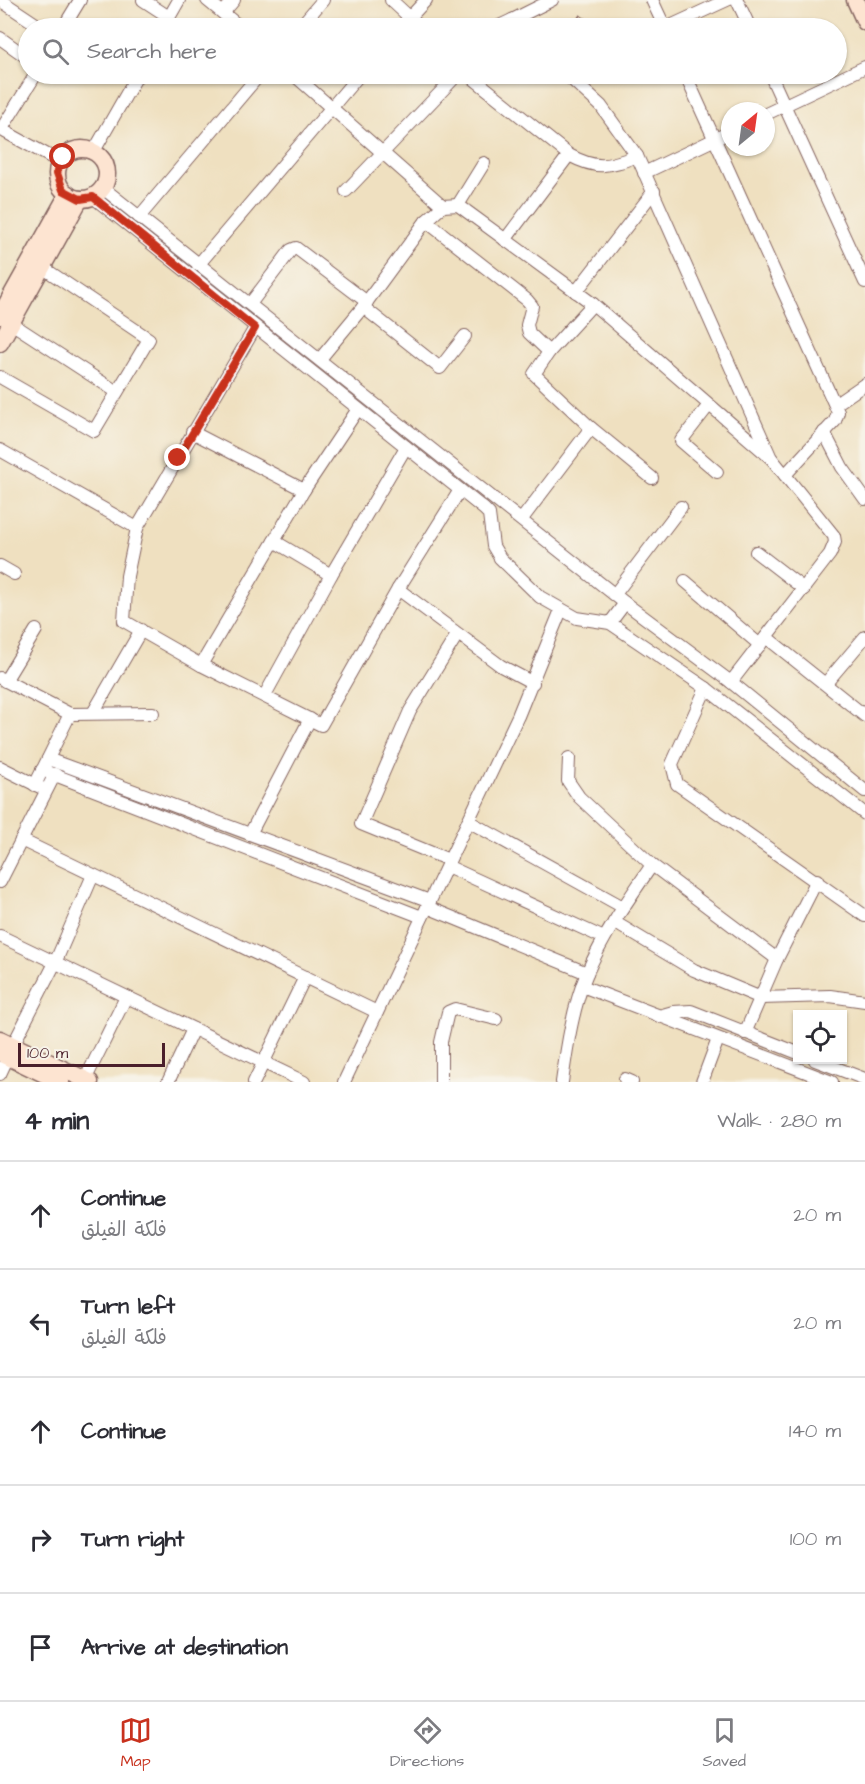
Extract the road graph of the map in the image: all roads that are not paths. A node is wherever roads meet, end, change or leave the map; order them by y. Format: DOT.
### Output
graph roads {
  1 [pos="0,0"];
  2 [pos="80,0"];
  3 [pos="143,0"];
  4 [pos="179,0"];
  5 [pos="207,0"];
  6 [pos="234,0"];
  7 [pos="323,0"];
  8 [pos="391,0"];
  9 [pos="426,0"];
  10 [pos="552,0"];
  11 [pos="652,0"];
  12 [pos="727,0"];
  13 [pos="737,0"];
  14 [pos="855,0"];
  15 [pos="223,13"];
  16 [pos="27,18"];
  17 [pos="69,18"];
  18 [pos="161,18"];
  19 [pos="169,18"];
  20 [pos="229,18"];
  21 [pos="308,18"];
  22 [pos="410,18"];
  23 [pos="525,18"];
  24 [pos="660,18"];
  25 [pos="687,18"];
  26 [pos="745,18"];
  27 [pos="865,22"];
  28 [pos="0,38"];
  29 [pos="18,50"];
  30 [pos="865,67"];
  31 [pos="847,75"];
  32 [pos="30,84"];
  33 [pos="132,84"];
  34 [pos="252,84"];
  35 [pos="305,84"];
  36 [pos="351,84"];
  37 [pos="448,84"];
  38 [pos="480,84"];
  39 [pos="578,84"];
  40 [pos="690,84"];
  41 [pos="775,84"];
  42 [pos="829,84"];
  43 [pos="784,105"];
  44 [pos="331,107"];
  45 [pos="775,110"];
  46 [pos="1,130"];
  47 [pos="721,137"];
  48 [pos="715,140"];
  49 [pos="382,150"];
  50 [pos="94,151"];
  51 [pos="569,155"];
  52 [pos="637,156"];
  53 [pos="60,162"];
  54 [pos="484,163"];
  55 [pos="644,173"];
  56 [pos="346,191"];
  57 [pos="654,191"];
  58 [pos="86,194"];
  59 [pos="458,205"];
  60 [pos="443,206"];
  61 [pos="139,217"];
  62 [pos="426,221"];
  63 [pos="505,240"];
  64 [pos="198,265"];
  65 [pos="42,267"];
  66 [pos="865,282"];
  67 [pos="576,292"];
  68 [pos="249,304"];
  69 [pos="593,304"];
  70 [pos="365,305"];
  71 [pos="5,320"];
  72 [pos="255,328"];
  73 [pos="465,336"];
  74 [pos="0,343"];
  75 [pos="549,352"];
  76 [pos="320,359"];
  77 [pos="0,377"];
  78 [pos="865,384"];
  79 [pos="117,392"];
  80 [pos="836,404"];
  81 [pos="710,405"];
  82 [pos="358,409"];
  83 [pos="591,428"];
  84 [pos="192,432"];
  85 [pos="824,432"];
  86 [pos="406,447"];
  87 [pos="0,450"];
  88 [pos="772,459"];
  89 [pos="717,472"];
  90 [pos="785,475"];
  91 [pos="652,478"];
  92 [pos="304,490"];
  93 [pos="460,490"];
  94 [pos="865,499"];
  95 [pos="504,505"];
  96 [pos="681,507"];
  97 [pos="522,519"];
  98 [pos="491,520"];
  99 [pos="137,528"];
  100 [pos="274,542"];
  101 [pos="756,552"];
  102 [pos="0,566"];
  103 [pos="14,574"];
  104 [pos="331,575"];
  105 [pos="686,581"];
  106 [pos="398,589"];
  107 [pos="804,589"];
  108 [pos="620,598"];
  109 [pos="561,610"];
  110 [pos="610,623"];
  111 [pos="36,630"];
  112 [pos="141,630"];
  113 [pos="457,635"];
  114 [pos="865,637"];
  115 [pos="763,641"];
  116 [pos="201,664"];
  117 [pos="3,679"];
  118 [pos="731,682"];
  119 [pos="533,683"];
  120 [pos="826,683"];
  121 [pos="706,688"];
  122 [pos="265,695"];
  123 [pos="153,713"];
  124 [pos="70,714"];
  125 [pos="93,714"];
  126 [pos="865,716"];
  127 [pos="310,719"];
  128 [pos="569,758"];
  129 [pos="0,766"];
  130 [pos="48,768"];
  131 [pos="35,785"];
  132 [pos="47,790"];
  133 [pos="865,791"];
  134 [pos="865,814"];
  135 [pos="468,821"];
  136 [pos="250,834"];
  137 [pos="21,840"];
  138 [pos="448,863"];
  139 [pos="652,865"];
  140 [pos="93,875"];
  141 [pos="817,880"];
  142 [pos="0,882"];
  143 [pos="624,907"];
  144 [pos="426,908"];
  145 [pos="865,916"];
  146 [pos="614,922"];
  147 [pos="0,936"];
  148 [pos="604,938"];
  149 [pos="777,959"];
  150 [pos="55,963"];
  151 [pos="587,973"];
  152 [pos="305,977"];
  153 [pos="582,986"];
  154 [pos="126,997"];
  155 [pos="761,998"];
  156 [pos="865,1001"];
  157 [pos="377,1012"];
  158 [pos="659,1016"];
  159 [pos="496,1019"];
  160 [pos="194,1029"];
  161 [pos="745,1033"];
  162 [pos="718,1039"];
  163 [pos="5,1048"];
  164 [pos="792,1051"];
  165 [pos="263,1062"];
  166 [pos="781,1063"];
  167 [pos="828,1064"];
  168 [pos="0,1074"];
  169 [pos="805,1077"];
  170 [pos="865,1079"];
  171 [pos="88,1081"];
  172 [pos="61,1082"];
  173 [pos="168,1082"];
  174 [pos="254,1082"];
  175 [pos="304,1082"];
  176 [pos="345,1082"];
  177 [pos="441,1082"];
  178 [pos="562,1082"];
  179 [pos="702,1082"];
  180 [pos="832,1082"];
  1 -- 16 [label="street"];
  2 -- 17 [label="street"];
  3 -- 18 [label="street"];
  4 -- 19 [label="street"];
  5 -- 15 [label="street"];
  6 -- 15 [label="street"];
  7 -- 21 [label="street"];
  8 -- 22 [label="street"];
  9 -- 22 [label="street"];
  10 -- 23 [label="street"];
  11 -- 24 [label="street"];
  12 -- 25 [label="street"];
  13 -- 26 [label="street"];
  14 -- 27 [label="street"];
  15 -- 20 [label="street"];
  28 -- 29 [label="street"];
  30 -- 31 [label="street"];
  32 -- 46 [label="street"];
  33 -- 50 [label="street"];
  34 -- 61 [label="street"];
  35 -- 44 [label="street"];
  36 -- 44 [label="street"];
  37 -- 49 [label="street"];
  38 -- 51 [label="street"];
  39 -- 52 [label="street"];
  40 -- 48 [label="street"];
  41 -- 43 [label="street"];
  42 -- 43 [label="street"];
  43 -- 45 [label="street"];
  43 -- 66 [label="street"];
  44 -- 49 [label="street"];
  44 -- 64 [label="street"];
  46 -- 53 [label="street"];
  47 -- 48 [label="street"];
  48 -- 55 [label="street"];
  48 -- 80 [label="street"];
  49 -- 56 [label="street"];
  49 -- 60 [label="street"];
  50 -- 53 [label="street"];
  50 -- 58 [label="street"];
  51 -- 52 [label="street"];
  51 -- 63 [label="street"];
  52 -- 55 [label="street"];
  53 -- 58 [label="street"];
  54 -- 59 [label="street"];
  55 -- 57 [label="street"];
  57 -- 67 [label="street"];
  57 -- 88 [label="street"];
  58 -- 61 [label="street"];
  58 -- 65 [label="street"];
  58 -- 71 [label="street"];
  58 -- 72 [label="street"];
  59 -- 60 [label="street"];
  59 -- 63 [label="street"];
  60 -- 62 [label="street"];
  61 -- 64 [label="street"];
  62 -- 70 [label="street"];
  62 -- 75 [label="street"];
  63 -- 67 [label="street"];
  64 -- 68 [label="street"];
  65 -- 71 [label="street"];
  65 -- 79 [label="street"];
  67 -- 69 [label="street"];
  68 -- 70 [label="street"];
  68 -- 76 [label="street"];
  69 -- 75 [label="street"];
  69 -- 81 [label="street"];
  70 -- 73 [label="street"];
  70 -- 76 [label="street"];
  71 -- 74 [label="street"];
  71 -- 79 [label="street"];
  72 -- 82 [label="street"];
  72 -- 84 [label="street"];
  75 -- 83 [label="street"];
  76 -- 95 [label="street"];
  77 -- 79 [label="street"];
  78 -- 80 [label="street"];
  80 -- 85 [label="street"];
  81 -- 88 [label="street"];
  81 -- 89 [label="street"];
  82 -- 86 [label="street"];
  82 -- 92 [label="street"];
  83 -- 91 [label="street"];
  83 -- 97 [label="street"];
  84 -- 92 [label="street"];
  84 -- 99 [label="street"];
  85 -- 90 [label="street"];
  85 -- 94 [label="street"];
  86 -- 93 [label="street"];
  86 -- 104 [label="street"];
  87 -- 99 [label="street"];
  88 -- 90 [label="street"];
  90 -- 107 [label="street"];
  92 -- 100 [label="street"];
  93 -- 98 [label="street"];
  93 -- 106 [label="street"];
  95 -- 97 [label="street"];
  95 -- 98 [label="street"];
  96 -- 108 [label="street"];
  97 -- 108 [label="street"];
  98 -- 109 [label="street"];
  99 -- 112 [label="street"];
  100 -- 104 [label="street"];
  100 -- 116 [label="street"];
  101 -- 107 [label="street"];
  102 -- 103 [label="street"];
  104 -- 122 [label="street"];
  105 -- 115 [label="street"];
  106 -- 113 [label="street"];
  106 -- 127 [label="street"];
  107 -- 115 [label="street"];
  108 -- 110 [label="street"];
  108 -- 118 [label="street"];
  109 -- 110 [label="street"];
  109 -- 119 [label="street"];
  110 -- 121 [label="street"];
  111 -- 117 [label="street"];
  112 -- 116 [label="street"];
  112 -- 125 [label="street"];
  113 -- 119 [label="street"];
  113 -- 138 [label="street"];
  114 -- 120 [label="street"];
  115 -- 118 [label="street"];
  115 -- 120 [label="street"];
  116 -- 122 [label="street"];
  117 -- 124 [label="street"];
  118 -- 133 [label="street"];
  119 -- 135 [label="street"];
  120 -- 126 [label="street"];
  121 -- 134 [label="street"];
  121 -- 141 [label="street"];
  122 -- 127 [label="street"];
  123 -- 125 [label="street"];
  124 -- 125 [label="street"];
  124 -- 130 [label="street"];
  127 -- 136 [label="street"];
  128 -- 139 [label="street"];
  129 -- 131 [label="street"];
  130 -- 131 [label="street"];
  130 -- 132 [label="street"];
  130 -- 136 [label="street"];
  130 -- 144 [label="street"];
  131 -- 132 [label="street"];
  132 -- 137 [label="street"];
  135 -- 138 [label="street"];
  135 -- 143 [label="street"];
  136 -- 144 [label="street"];
  137 -- 140 [label="street"];
  137 -- 142 [label="street"];
  138 -- 144 [label="street"];
  138 -- 148 [label="street"];
  139 -- 143 [label="street"];
  139 -- 149 [label="street"];
  140 -- 150 [label="street"];
  140 -- 152 [label="street"];
  141 -- 145 [label="street"];
  141 -- 149 [label="street"];
  143 -- 146 [label="street"];
  144 -- 151 [label="street"];
  144 -- 157 [label="street"];
  146 -- 148 [label="street"];
  146 -- 155 [label="street"];
  147 -- 150 [label="street"];
  148 -- 151 [label="street"];
  149 -- 155 [label="street"];
  150 -- 154 [label="street"];
  150 -- 163 [label="street"];
  151 -- 153 [label="street"];
  152 -- 157 [label="street"];
  152 -- 165 [label="street"];
  153 -- 158 [label="street"];
  153 -- 178 [label="street"];
  154 -- 160 [label="street"];
  154 -- 171 [label="street"];
  155 -- 156 [label="street"];
  155 -- 161 [label="street"];
  157 -- 176 [label="street"];
  158 -- 161 [label="street"];
  158 -- 162 [label="street"];
  159 -- 177 [label="street"];
  160 -- 165 [label="street"];
  160 -- 173 [label="street"];
  161 -- 164 [label="street"];
  162 -- 166 [label="street"];
  162 -- 179 [label="street"];
  163 -- 168 [label="street"];
  163 -- 171 [label="street"];
  163 -- 172 [label="street"];
  164 -- 166 [label="street"];
  165 -- 174 [label="street"];
  165 -- 175 [label="street"];
  166 -- 169 [label="street"];
  167 -- 170 [label="street"];
  169 -- 180 [label="street"];
}
